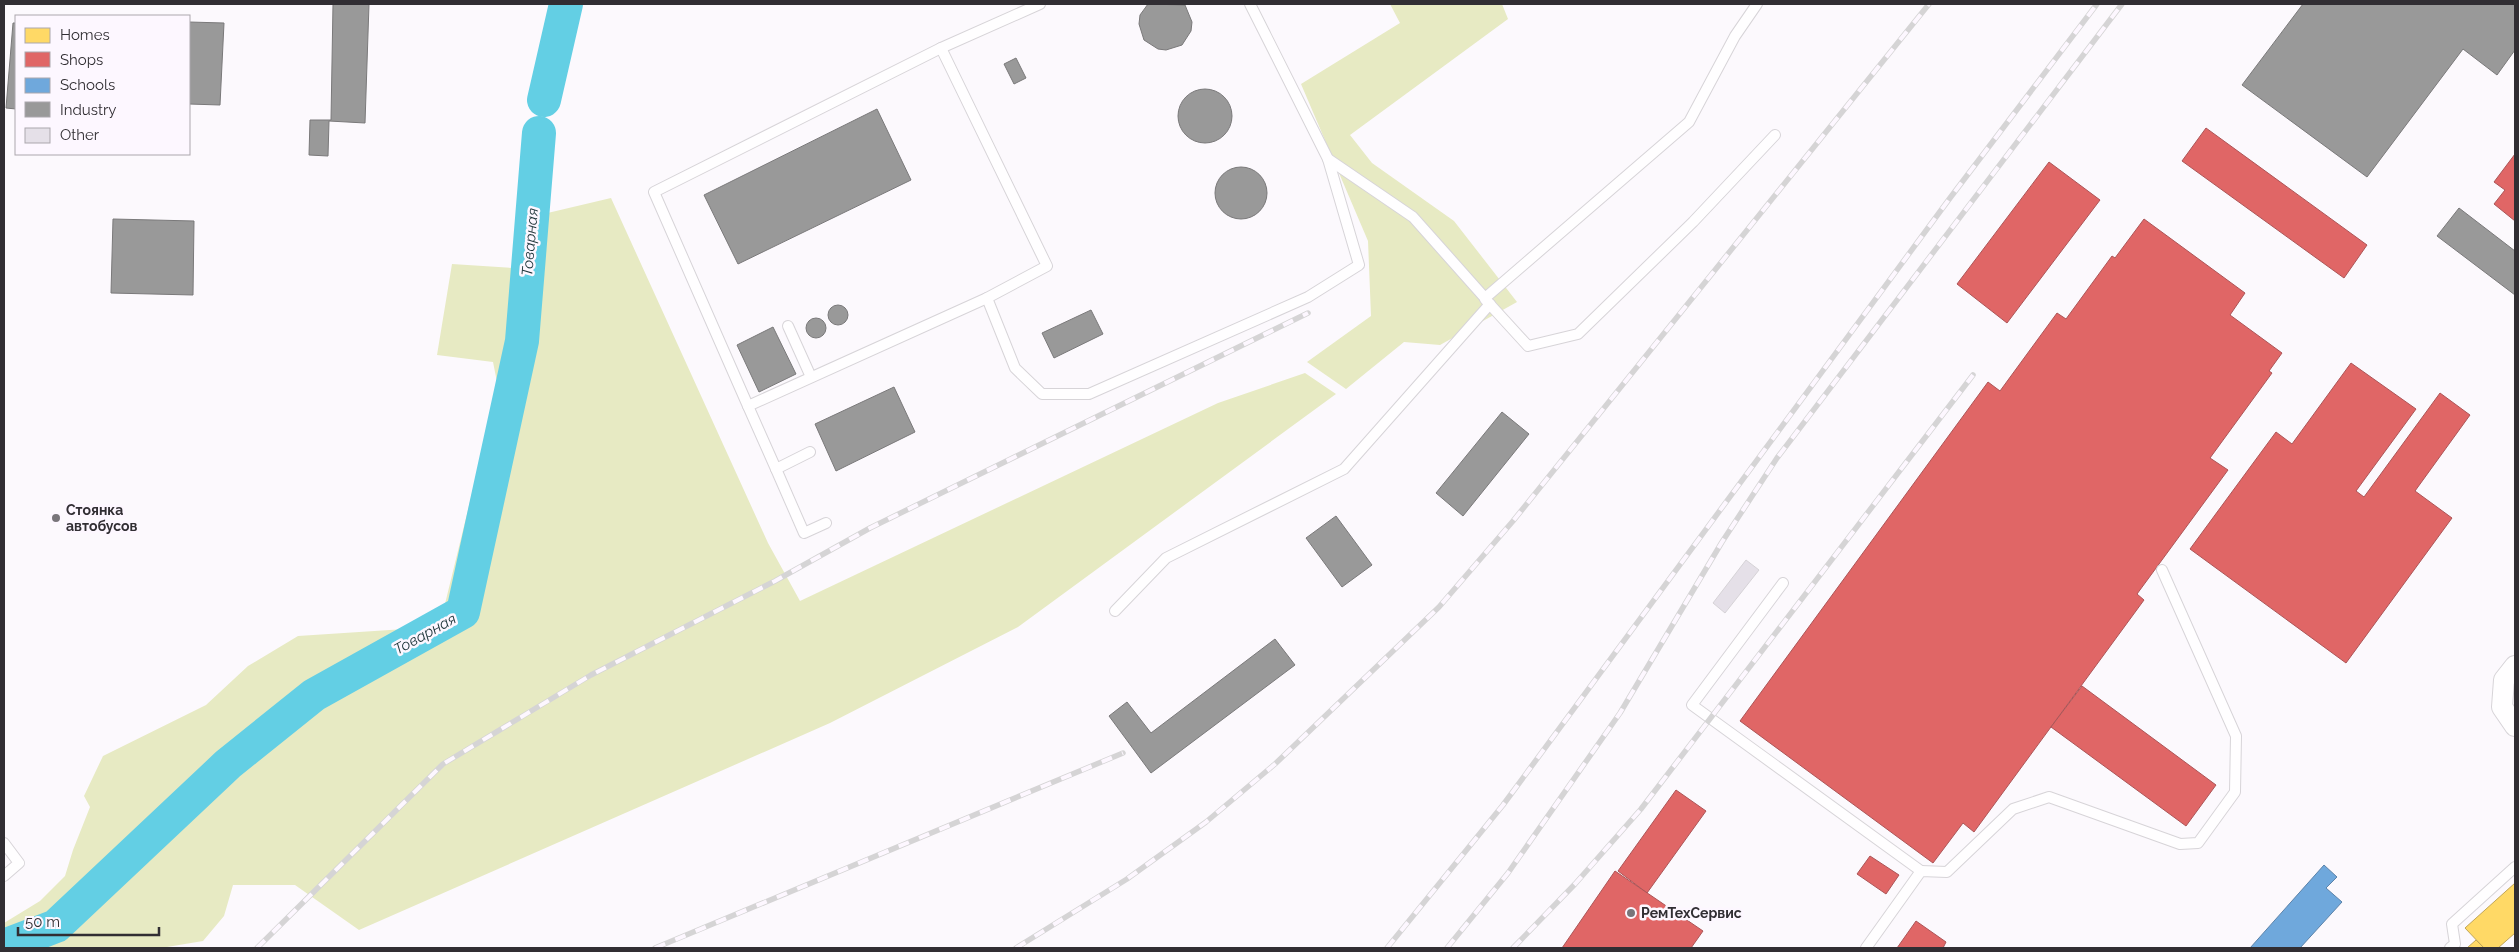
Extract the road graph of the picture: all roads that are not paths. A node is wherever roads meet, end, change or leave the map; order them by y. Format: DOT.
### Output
graph roads {
  1 [pos="1040,4"];
  2 [pos="1250,4"];
  3 [pos="1757,4"];
  4 [pos="942,48"];
  5 [pos="1775,135"];
  6 [pos="1328,159"];
  7 [pos="987,298"];
  8 [pos="1487,301"];
  9 [pos="788,326"];
  10 [pos="811,377"];
  11 [pos="748,406"];
  12 [pos="810,452"];
  13 [pos="776,469"];
  14 [pos="826,523"];
  15 [pos="2162,570"];
  16 [pos="1783,582"];
  17 [pos="1115,611"];
  18 [pos="2515,666"];
  19 [pos="2515,726"];
  20 [pos="4,843"];
  21 [pos="2515,866"];
  22 [pos="1921,871"];
  23 [pos="4,876"];
  24 [pos="1866,948"];
  25 [pos="2450,948"];
  1 -- 4 [label="lane"];
  2 -- 6 [label="lane"];
  3 -- 8 [label="lane"];
  4 -- 7 [label="lane"];
  4 -- 11 [label="lane"];
  5 -- 8 [label="lane"];
  6 -- 7 [label="lane"];
  6 -- 8 [label="lane"];
  7 -- 10 [label="lane"];
  8 -- 17 [label="lane"];
  9 -- 10 [label="lane"];
  10 -- 11 [label="lane"];
  11 -- 13 [label="lane"];
  12 -- 13 [label="lane"];
  13 -- 14 [label="lane"];
  15 -- 22 [label="lane"];
  16 -- 22 [label="lane"];
  18 -- 19 [label="street"];
  20 -- 23 [label="lane"];
  21 -- 25 [label="lane"];
  22 -- 24 [label="lane"];
}
